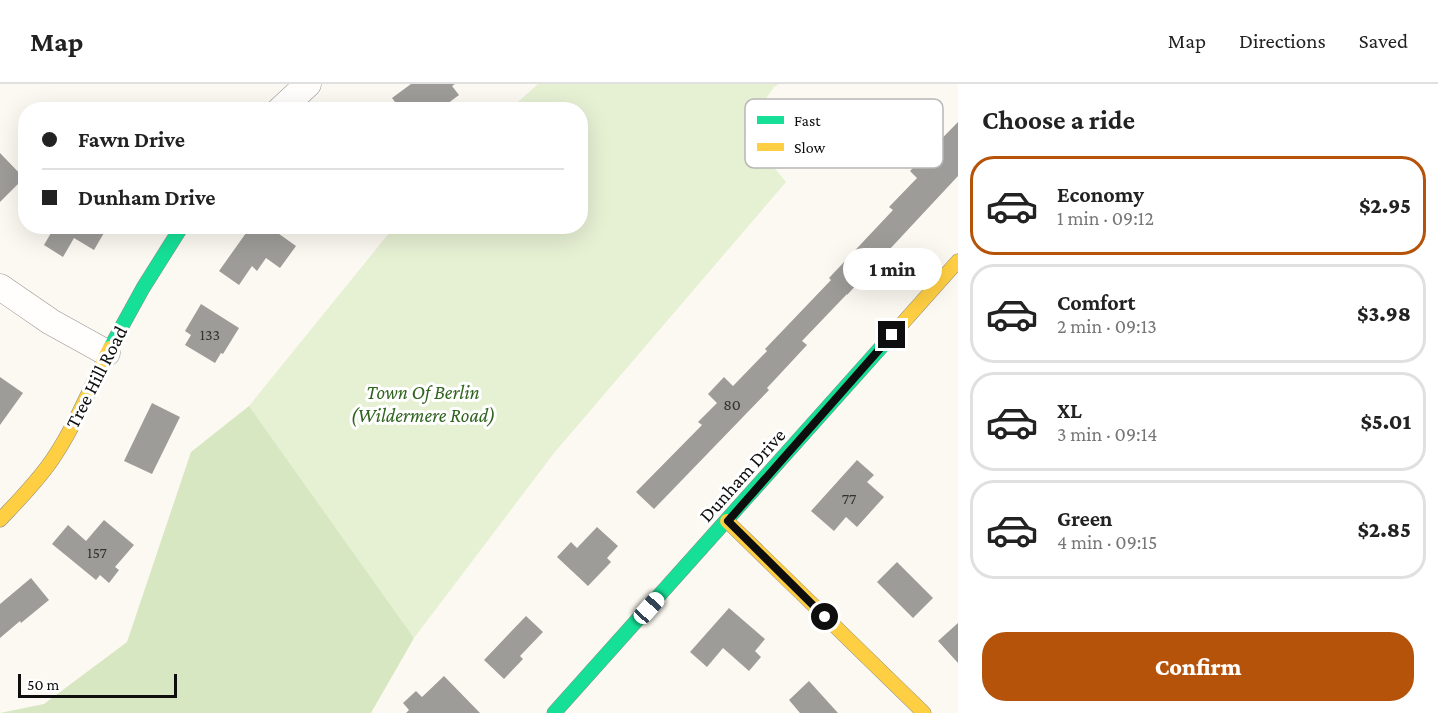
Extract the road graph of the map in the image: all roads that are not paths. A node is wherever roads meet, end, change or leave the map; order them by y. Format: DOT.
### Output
graph roads {
  1 [pos="308,84"];
  2 [pos="289,102"];
  3 [pos="177,234"];
  4 [pos="956,268"];
  5 [pos="0,287"];
  6 [pos="107,353"];
  7 [pos="0,520"];
  8 [pos="728,521"];
  9 [pos="554,713"];
  10 [pos="924,713"];
  1 -- 2 [label="street"];
  3 -- 6 [label="street, Tree Hill Road"];
  4 -- 8 [label="street, Dunham Drive"];
  5 -- 6 [label="street"];
  6 -- 7 [label="street, Tree Hill Road"];
  8 -- 9 [label="street, Dunham Drive"];
  8 -- 10 [label="street"];
}
